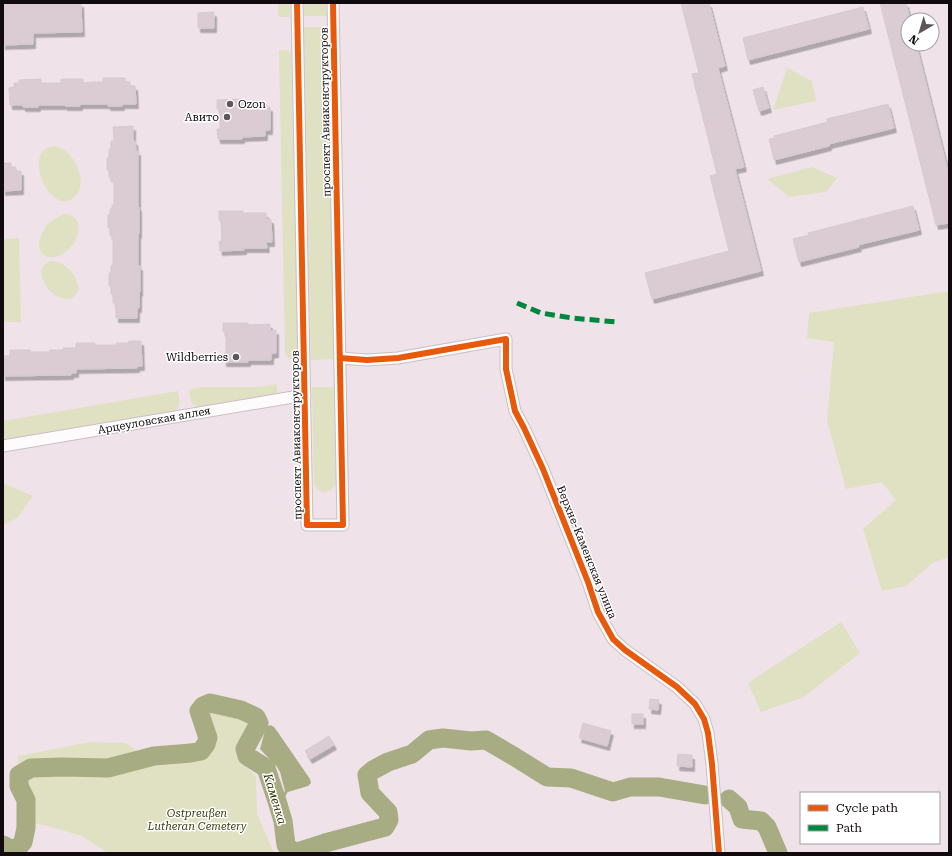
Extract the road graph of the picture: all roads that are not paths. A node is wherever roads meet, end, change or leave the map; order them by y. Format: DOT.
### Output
graph roads {
  1 [pos="297,3"];
  2 [pos="333,3"];
  3 [pos="340,358"];
  4 [pos="305,395"];
  5 [pos="3,446"];
  6 [pos="719,853"];
  1 -- 4 [label="street, проспект Авиаконструкторов"];
  2 -- 3 [label="street, проспект Авиаконструкторов"];
  3 -- 4 [label="street, проспект Авиаконструкторов"];
  3 -- 6 [label="street, Верхне-Каменская улица"];
  4 -- 5 [label="street, Арцеуловская аллея"];
}
